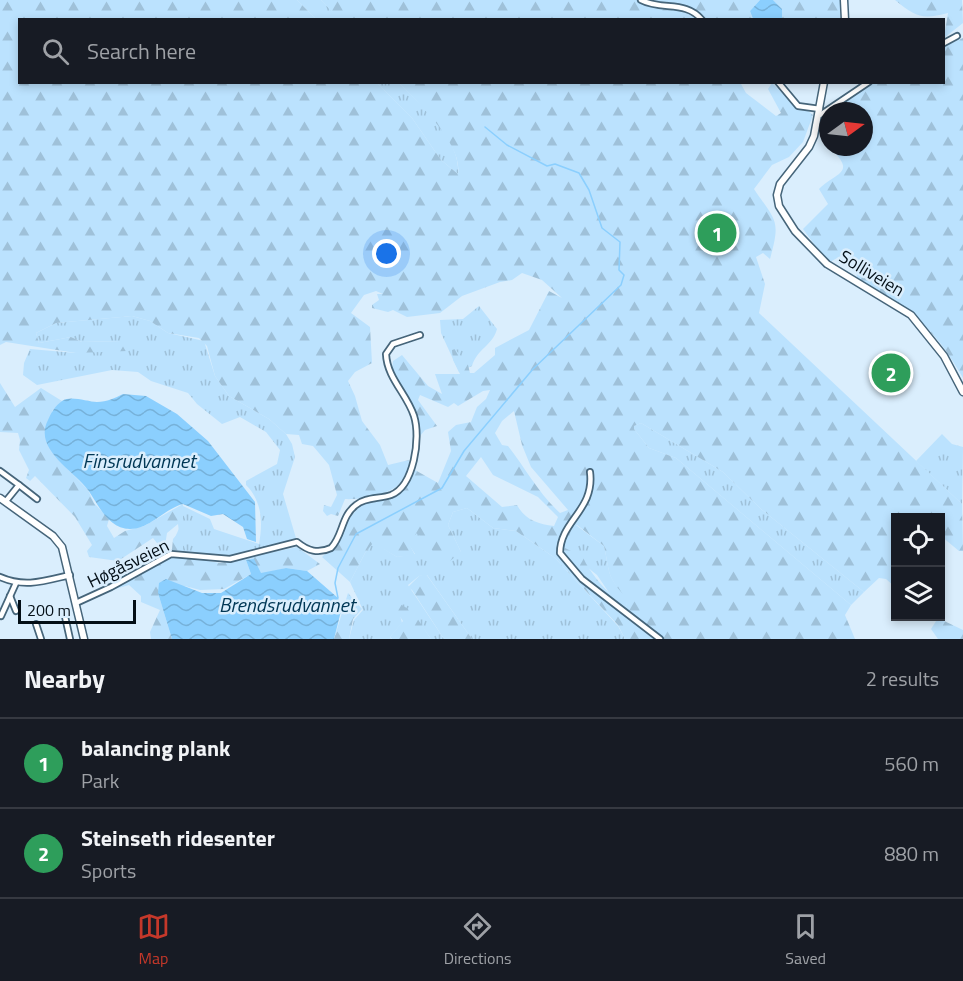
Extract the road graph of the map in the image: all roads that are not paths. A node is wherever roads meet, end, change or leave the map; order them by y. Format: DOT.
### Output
graph roads {
  1 [pos="641,0"];
  2 [pos="844,0"];
  3 [pos="700,18"];
  4 [pos="845,18"];
  5 [pos="957,36"];
  6 [pos="945,42"];
  7 [pos="780,84"];
  8 [pos="824,84"];
  9 [pos="866,84"];
  10 [pos="821,102"];
  11 [pos="836,102"];
  12 [pos="819,112"];
  13 [pos="819,115"];
  14 [pos="420,335"];
  15 [pos="963,392"];
  16 [pos="0,471"];
  17 [pos="590,472"];
  18 [pos="19,484"];
  19 [pos="3,499"];
  20 [pos="37,499"];
  21 [pos="70,575"];
  22 [pos="0,577"];
  23 [pos="16,584"];
  24 [pos="10,596"];
  25 [pos="76,603"];
  26 [pos="3,604"];
  27 [pos="16,611"];
  28 [pos="64,612"];
  29 [pos="1,616"];
  30 [pos="36,624"];
  31 [pos="41,639"];
  32 [pos="70,639"];
  33 [pos="84,639"];
  34 [pos="660,639"];
  1 -- 3 [label="street"];
  2 -- 4 [label="street"];
  5 -- 6 [label="street"];
  7 -- 12 [label="street"];
  8 -- 10 [label="street, Solliveien"];
  9 -- 11 [label="street"];
  13 -- 15 [label="street, Solliveien"];
  14 -- 25 [label="street, Høgåsveien"];
  16 -- 18 [label="street"];
  17 -- 34 [label="street"];
  18 -- 19 [label="street"];
  18 -- 20 [label="street"];
  19 -- 21 [label="street"];
  21 -- 23 [label="street"];
  21 -- 25 [label="street"];
  22 -- 23 [label="street"];
  23 -- 24 [label="street"];
  24 -- 26 [label="street"];
  24 -- 27 [label="street"];
  25 -- 33 [label="street"];
  26 -- 29 [label="street"];
  28 -- 32 [label="street"];
  30 -- 31 [label="street"];
}
